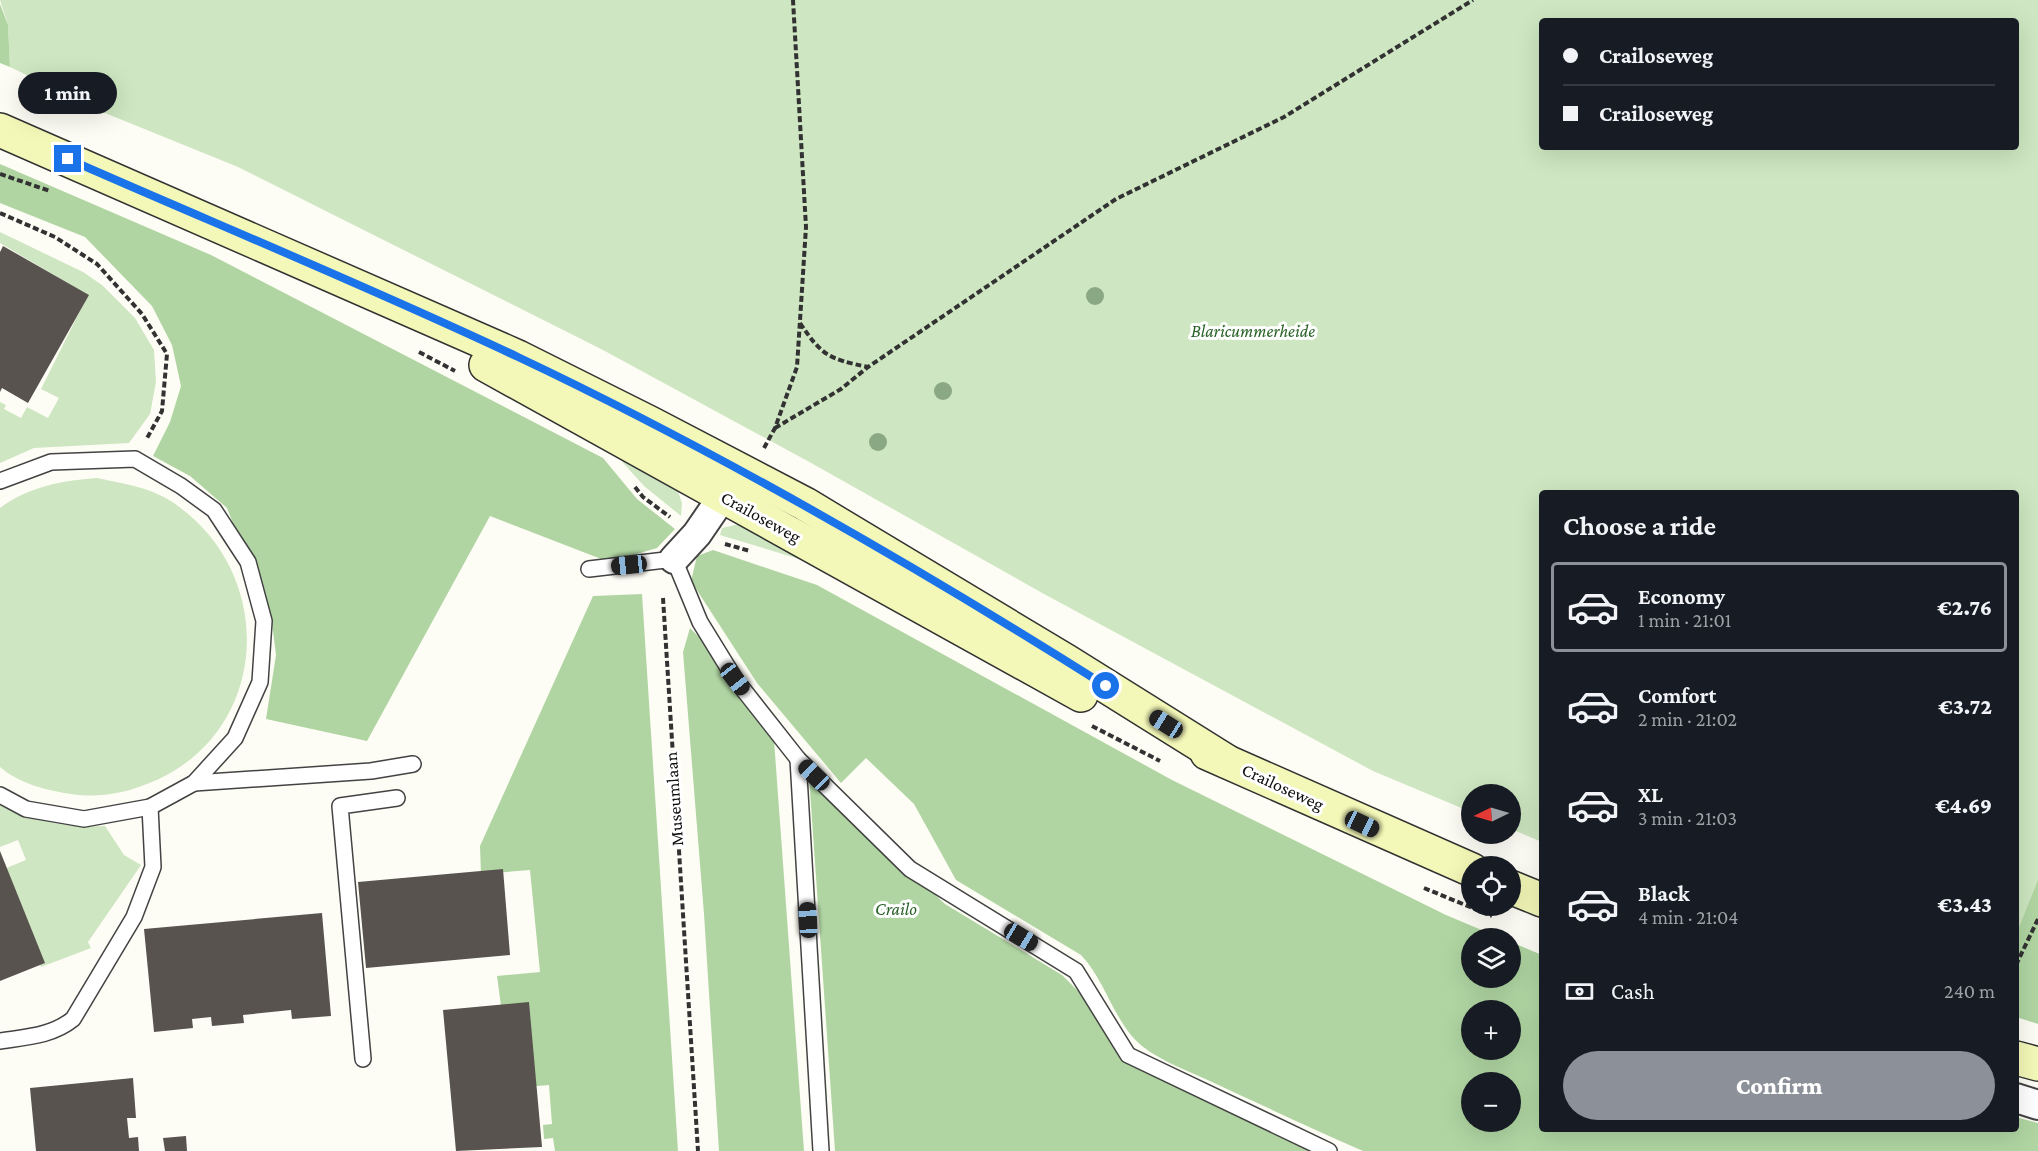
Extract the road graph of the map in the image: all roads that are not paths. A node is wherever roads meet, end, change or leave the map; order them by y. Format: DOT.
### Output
graph roads {
  1 [pos="0,130"];
  2 [pos="741,474"];
  3 [pos="0,481"];
  4 [pos="674,559"];
  5 [pos="590,569"];
  6 [pos="798,759"];
  7 [pos="413,764"];
  8 [pos="194,783"];
  9 [pos="0,795"];
  10 [pos="397,798"];
  11 [pos="150,807"];
  12 [pos="1461,865"];
  13 [pos="1521,891"];
  14 [pos="1539,899"];
  15 [pos="0,1041"];
  16 [pos="363,1059"];
  17 [pos="2019,1059"];
  18 [pos="2038,1064"];
  19 [pos="2019,1099"];
  20 [pos="2038,1105"];
  21 [pos="821,1151"];
  22 [pos="1329,1151"];
  1 -- 2 [label="main road, Crailoseweg"];
  2 -- 4 [label="street"];
  2 -- 12 [label="main road, Crailoseweg"];
  3 -- 8 [label="lane"];
  4 -- 5 [label="lane"];
  4 -- 6 [label="lane"];
  6 -- 21 [label="lane"];
  6 -- 22 [label="lane"];
  7 -- 8 [label="lane"];
  8 -- 11 [label="lane"];
  9 -- 11 [label="lane"];
  10 -- 16 [label="lane"];
  11 -- 15 [label="lane"];
  13 -- 14 [label="main road"];
  17 -- 18 [label="main road"];
  19 -- 20 [label="street"];
}
